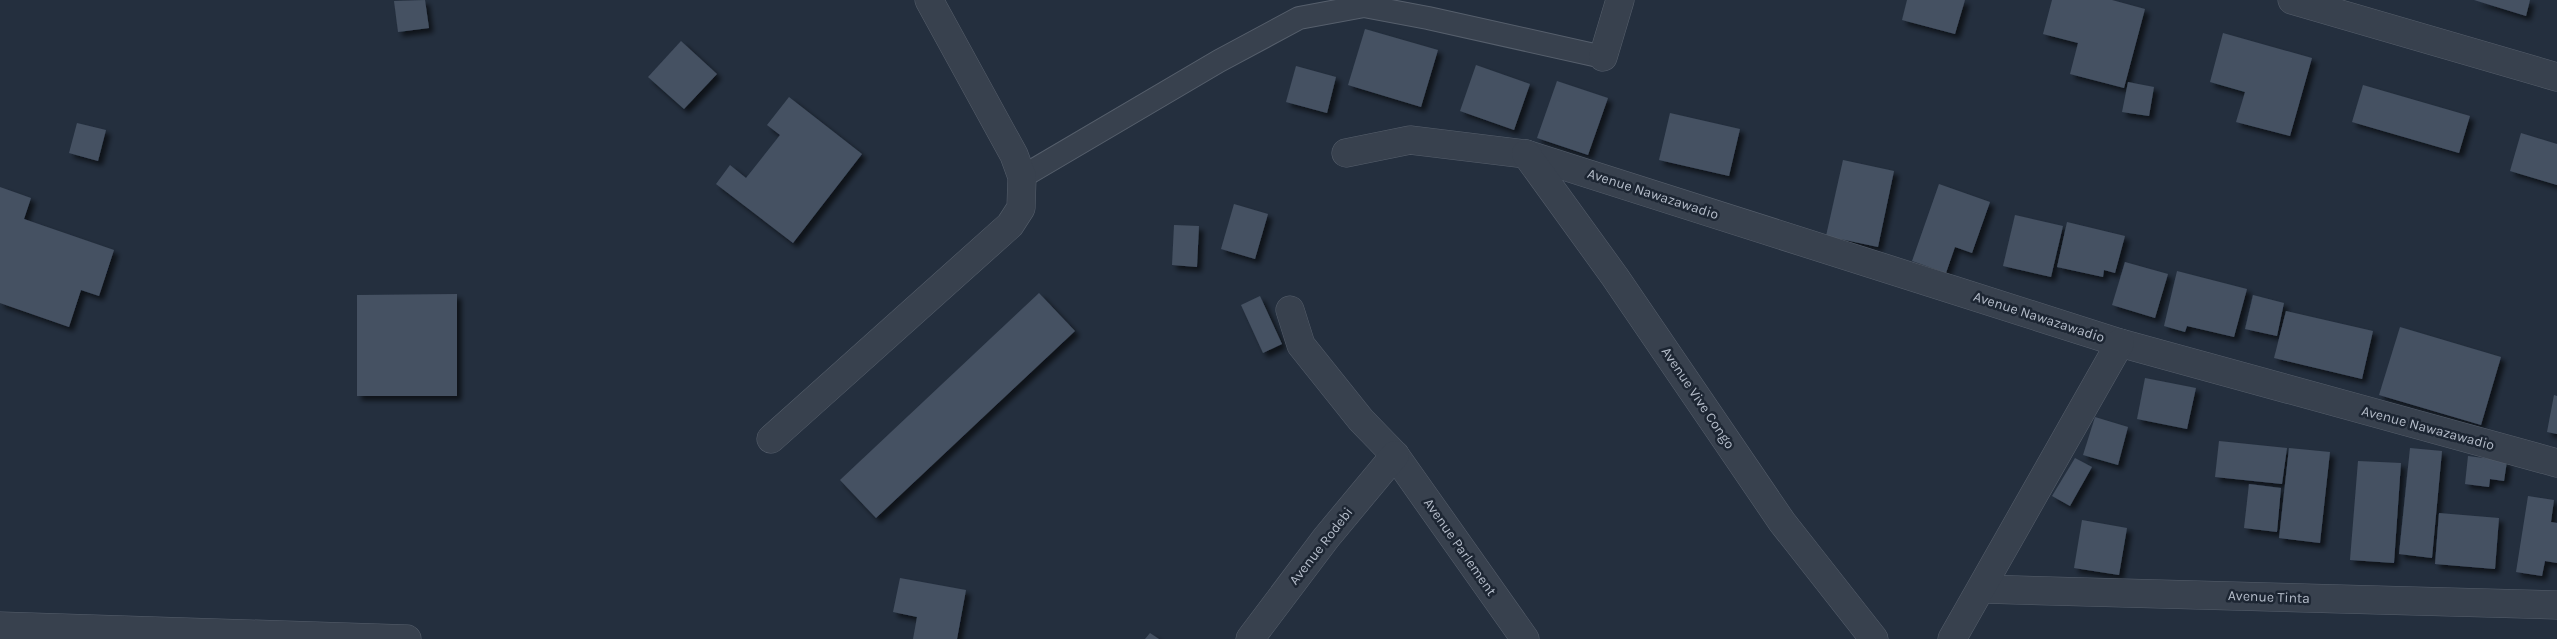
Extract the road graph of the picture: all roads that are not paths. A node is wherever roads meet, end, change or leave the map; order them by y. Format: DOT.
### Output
graph roads {
  1 [pos="929,0"];
  2 [pos="1620,0"];
  3 [pos="2292,0"];
  4 [pos="2339,7"];
  5 [pos="1603,57"];
  6 [pos="2557,77"];
  7 [pos="1346,153"];
  8 [pos="1526,154"];
  9 [pos="1022,177"];
  10 [pos="1290,310"];
  11 [pos="2120,342"];
  12 [pos="771,439"];
  13 [pos="1395,455"];
  14 [pos="2557,463"];
  15 [pos="1982,589"];
  16 [pos="2557,605"];
  17 [pos="0,626"];
  18 [pos="352,638"];
  19 [pos="407,639"];
  20 [pos="1250,639"];
  21 [pos="1524,639"];
  22 [pos="1874,639"];
  23 [pos="1952,639"];
  1 -- 9 [label="street"];
  2 -- 5 [label="street"];
  3 -- 4 [label="street"];
  4 -- 6 [label="street"];
  5 -- 9 [label="lane"];
  7 -- 8 [label="street, Avenue Nawazawadio"];
  8 -- 11 [label="street, Avenue Nawazawadio"];
  8 -- 22 [label="street, Avenue Vive Congo"];
  9 -- 12 [label="street"];
  10 -- 13 [label="street, Avenue Parlement"];
  11 -- 14 [label="street, Avenue Nawazawadio"];
  11 -- 15 [label="street"];
  13 -- 20 [label="street, Avenue Rodebi"];
  13 -- 21 [label="street, Avenue Parlement"];
  15 -- 16 [label="street, Avenue Tinta"];
  15 -- 23 [label="street"];
  17 -- 18 [label="street"];
  18 -- 19 [label="street"];
}
